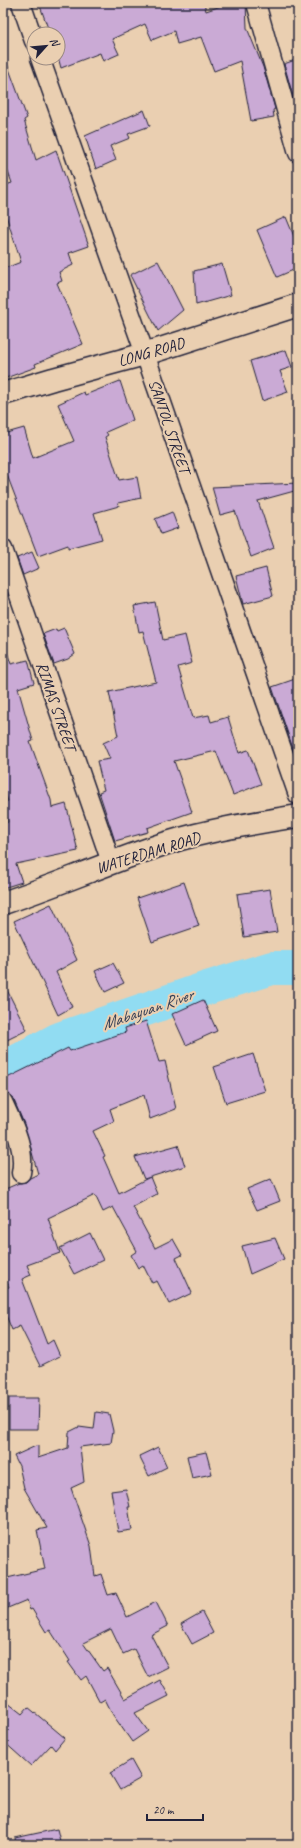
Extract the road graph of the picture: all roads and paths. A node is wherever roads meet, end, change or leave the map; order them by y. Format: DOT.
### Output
graph roads {
  1 [pos="21,3"];
  2 [pos="256,3"];
  3 [pos="29,26"];
  4 [pos="43,66"];
  5 [pos="298,153"];
  6 [pos="298,306"];
  7 [pos="145,354"];
  8 [pos="3,394"];
  9 [pos="3,549"];
  10 [pos="298,795"];
  11 [pos="298,816"];
  12 [pos="111,862"];
  13 [pos="3,903"];
  14 [pos="3,1102"];
  15 [pos="21,1173"];
  1 -- 3 [label="street"];
  2 -- 5 [label="street"];
  4 -- 7 [label="street, SANTOL STREET"];
  6 -- 7 [label="street, LONG ROAD"];
  7 -- 8 [label="street, LONG ROAD"];
  7 -- 10 [label="street, SANTOL STREET"];
  9 -- 12 [label="street, RIMAS STREET"];
  11 -- 12 [label="street, WATERDAM ROAD"];
  12 -- 13 [label="street, WATERDAM ROAD"];
  14 -- 15 [label="street"];
}
